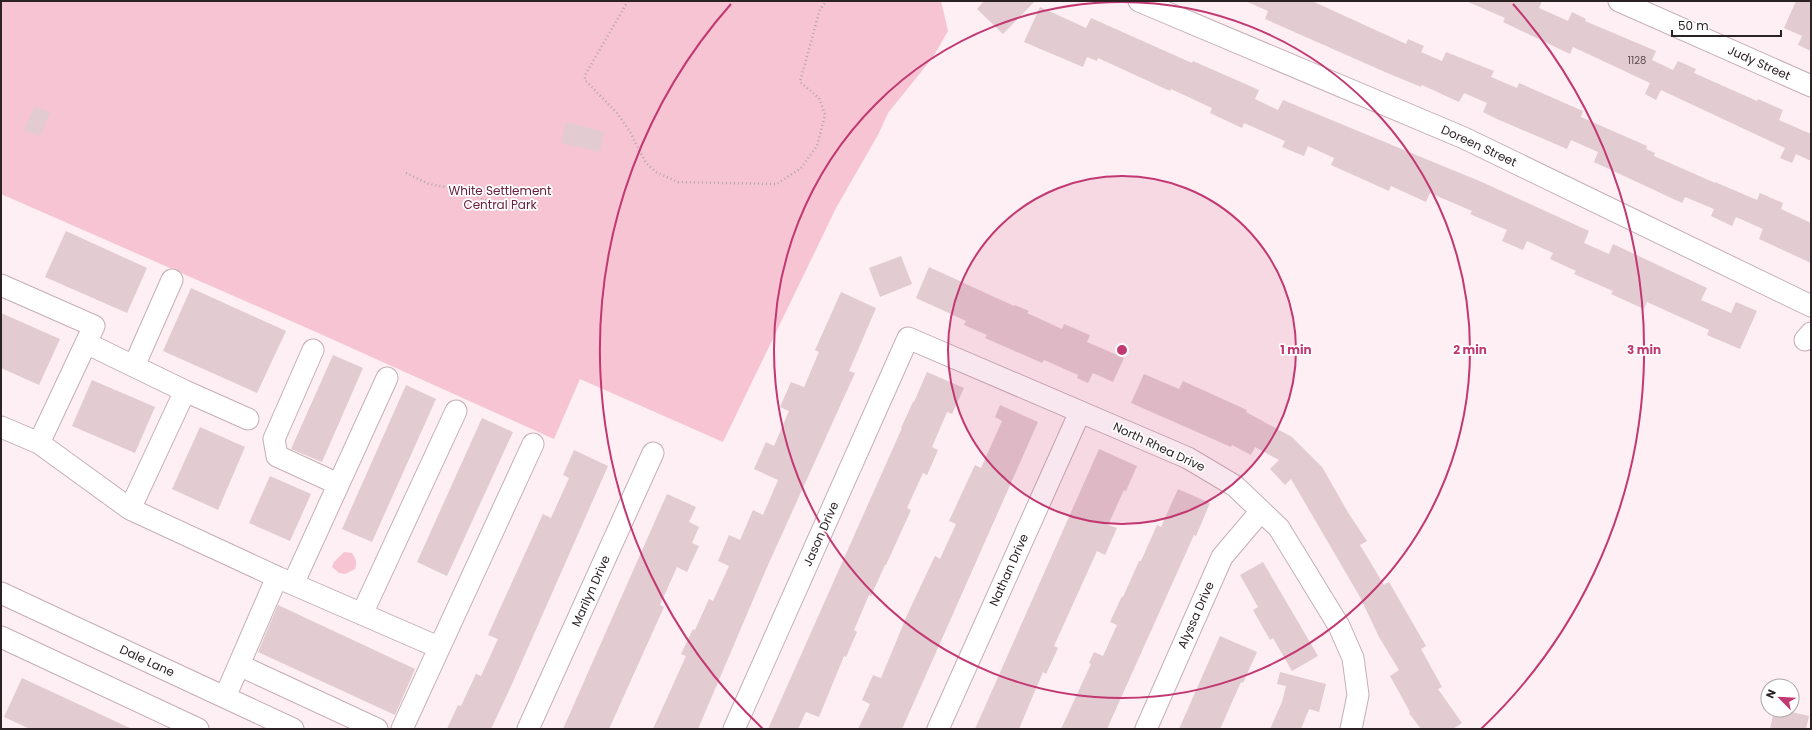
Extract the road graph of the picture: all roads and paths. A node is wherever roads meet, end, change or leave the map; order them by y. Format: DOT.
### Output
graph roads {
  1 [pos="628,1"];
  2 [pos="828,1"];
  3 [pos="1139,1"];
  4 [pos="1619,1"];
  5 [pos="1811,86"];
  6 [pos="406,173"];
  7 [pos="501,209"];
  8 [pos="172,280"];
  9 [pos="1,285"];
  10 [pos="1811,306"];
  11 [pos="908,338"];
  12 [pos="86,343"];
  13 [pos="313,350"];
  14 [pos="134,366"];
  15 [pos="387,378"];
  16 [pos="185,391"];
  17 [pos="456,411"];
  18 [pos="1080,412"];
  19 [pos="248,419"];
  20 [pos="1,427"];
  21 [pos="39,443"];
  22 [pos="533,444"];
  23 [pos="653,453"];
  24 [pos="338,484"];
  25 [pos="130,509"];
  26 [pos="1261,511"];
  27 [pos="285,581"];
  28 [pos="3,598"];
  29 [pos="362,614"];
  30 [pos="1,637"];
  31 [pos="438,647"];
  32 [pos="239,665"];
  33 [pos="225,697"];
  34 [pos="198,729"];
  35 [pos="293,729"];
  36 [pos="377,729"];
  37 [pos="402,729"];
  38 [pos="528,729"];
  39 [pos="734,729"];
  40 [pos="938,729"];
  41 [pos="1146,729"];
  42 [pos="1351,729"];
  1 -- 2 [label="path"];
  3 -- 10 [label="street, Doreen Street"];
  4 -- 5 [label="street, Judy Street"];
  6 -- 7 [label="path"];
  8 -- 14 [label="street"];
  9 -- 12 [label="street"];
  11 -- 18 [label="street, North Rhea Drive"];
  11 -- 39 [label="street, Jason Drive"];
  12 -- 14 [label="street"];
  12 -- 21 [label="street"];
  13 -- 24 [label="street"];
  14 -- 16 [label="street"];
  15 -- 24 [label="street"];
  16 -- 19 [label="street"];
  16 -- 25 [label="street"];
  17 -- 29 [label="street"];
  18 -- 26 [label="street, North Rhea Drive"];
  18 -- 40 [label="street, Nathan Drive"];
  20 -- 21 [label="street"];
  21 -- 25 [label="street"];
  22 -- 31 [label="street"];
  23 -- 38 [label="street, Marilyn Drive"];
  24 -- 27 [label="street"];
  25 -- 27 [label="street"];
  26 -- 41 [label="street, Alyssa Drive"];
  26 -- 42 [label="street, North Rhea Drive"];
  27 -- 29 [label="street"];
  27 -- 32 [label="street"];
  28 -- 33 [label="street, Dale Lane"];
  29 -- 31 [label="street"];
  30 -- 34 [label="street"];
  31 -- 37 [label="street"];
  32 -- 33 [label="street"];
  32 -- 36 [label="street"];
  33 -- 35 [label="street, Dale Lane"];
}
